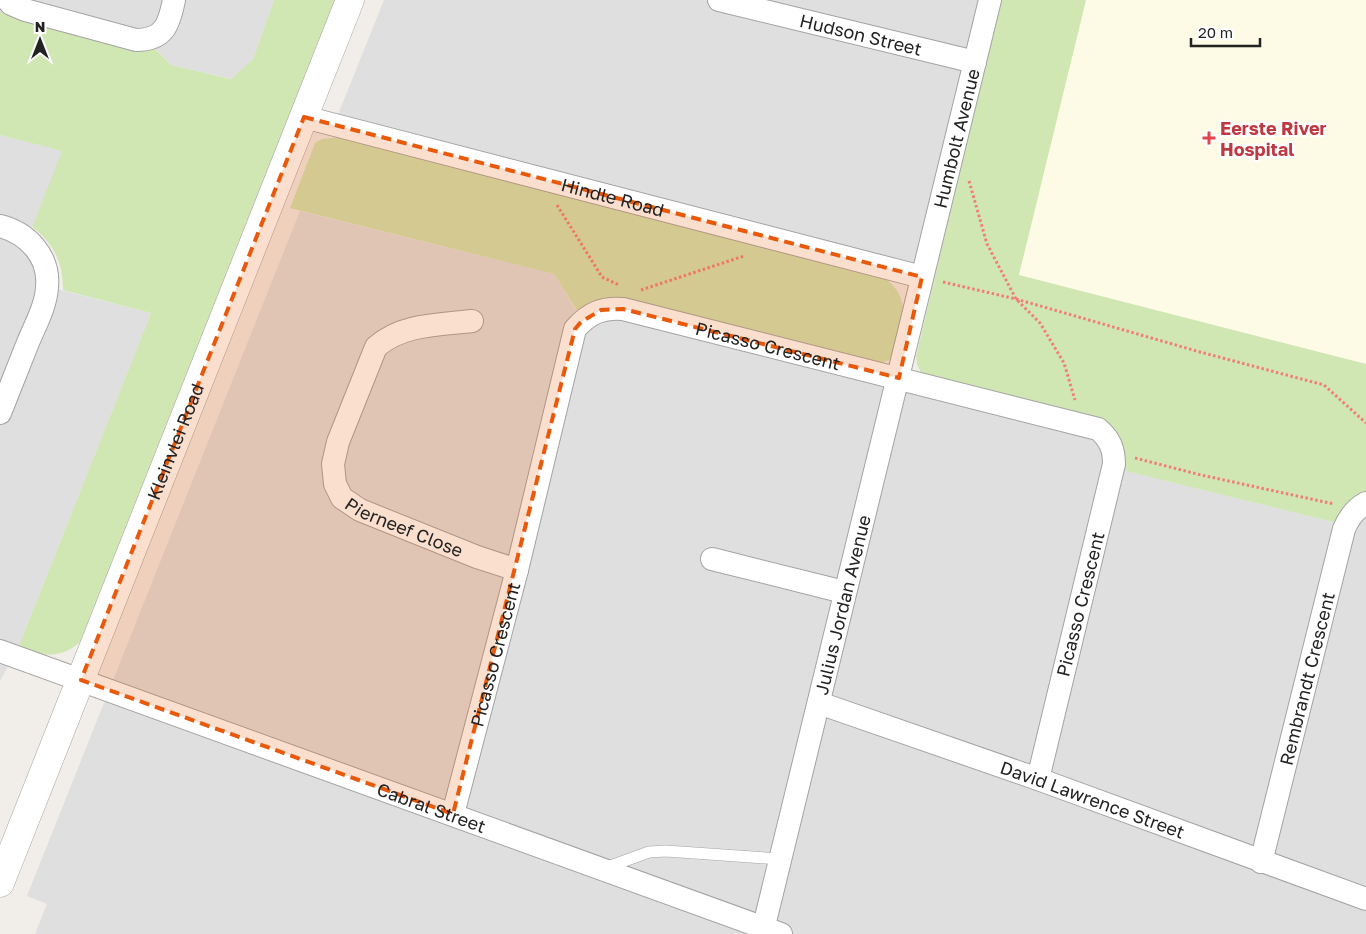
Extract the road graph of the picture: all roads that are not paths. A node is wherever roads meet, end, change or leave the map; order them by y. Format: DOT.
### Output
graph roads {
  1 [pos="8,0"];
  2 [pos="174,0"];
  3 [pos="350,0"];
  4 [pos="990,0"];
  5 [pos="726,1"];
  6 [pos="975,62"];
  7 [pos="304,116"];
  8 [pos="0,226"];
  9 [pos="922,277"];
  10 [pos="472,321"];
  11 [pos="899,378"];
  12 [pos="0,413"];
  13 [pos="1361,506"];
  14 [pos="712,559"];
  15 [pos="517,570"];
  16 [pos="844,592"];
  17 [pos="0,652"];
  18 [pos="81,680"];
  19 [pos="819,703"];
  20 [pos="1038,779"];
  21 [pos="453,814"];
  22 [pos="780,859"];
  23 [pos="1261,862"];
  24 [pos="603,869"];
  25 [pos="0,883"];
  26 [pos="1366,899"];
  27 [pos="769,932"];
  1 -- 2 [label="street"];
  3 -- 7 [label="street, Kleinvlei Road"];
  4 -- 6 [label="street, Humbolt Avenue"];
  5 -- 6 [label="street, Hudson Street"];
  6 -- 9 [label="street, Humbolt Avenue"];
  7 -- 9 [label="street, Hindle Road"];
  7 -- 18 [label="street, Kleinvlei Road"];
  8 -- 12 [label="street"];
  9 -- 11 [label="street, Julius Jordan Avenue"];
  10 -- 15 [label="street, Pierneef Close"];
  11 -- 15 [label="street, Picasso Crescent"];
  11 -- 16 [label="street, Julius Jordan Avenue"];
  11 -- 20 [label="street, Picasso Crescent"];
  13 -- 23 [label="street, Rembrandt Crescent"];
  14 -- 16 [label="street"];
  15 -- 21 [label="street, Picasso Crescent"];
  16 -- 19 [label="street, Julius Jordan Avenue"];
  17 -- 18 [label="street, Cabral Street"];
  18 -- 21 [label="street, Cabral Street"];
  18 -- 25 [label="street, Kleinvlei Road"];
  19 -- 20 [label="street, David Lawrence Street"];
  19 -- 22 [label="street, Julius Jordan Avenue"];
  20 -- 23 [label="street, David Lawrence Street"];
  21 -- 24 [label="street, Cabral Street"];
  22 -- 24 [label="lane"];
  22 -- 27 [label="street, Julius Jordan Avenue"];
  23 -- 26 [label="street, David Lawrence Street"];
  24 -- 27 [label="street, Cabral Street"];
}
